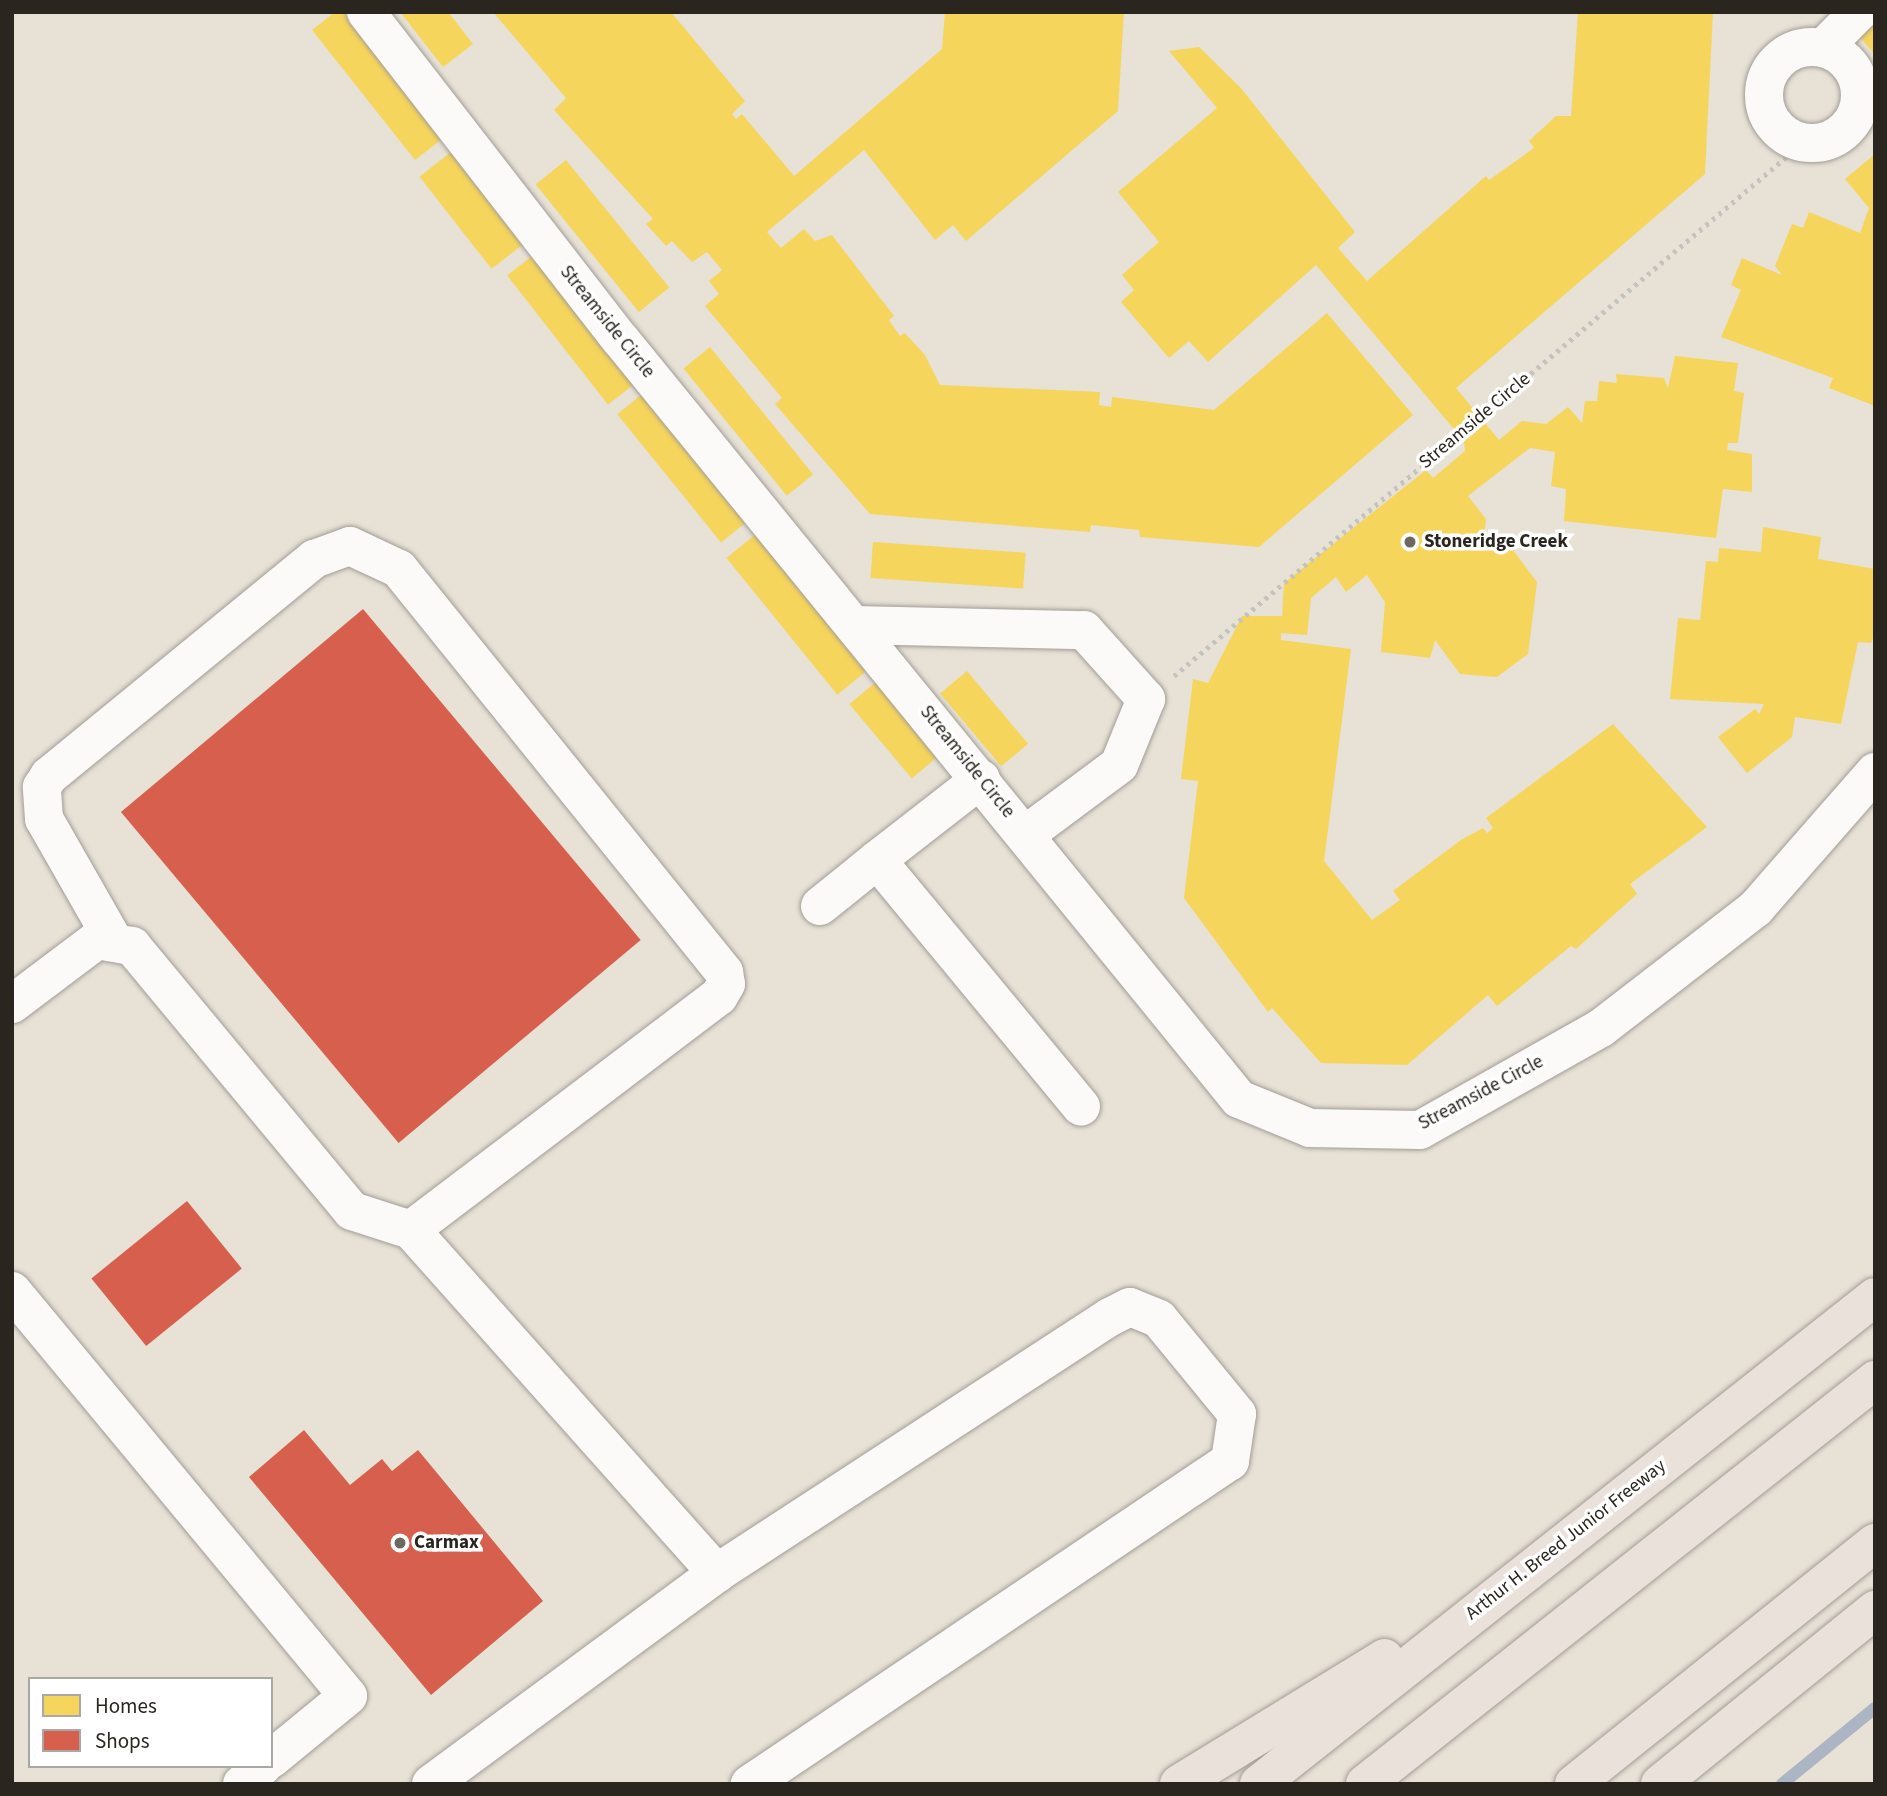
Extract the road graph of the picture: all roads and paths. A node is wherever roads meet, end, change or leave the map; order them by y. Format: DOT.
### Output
graph roads {
  1 [pos="366,12"];
  2 [pos="1859,12"];
  3 [pos="1823,48"];
  4 [pos="1804,142"];
  5 [pos="855,625"];
  6 [pos="1146,699"];
  7 [pos="1875,772"];
  8 [pos="981,779"];
  9 [pos="1026,834"];
  10 [pos="877,860"];
  11 [pos="820,906"];
  12 [pos="112,938"];
  13 [pos="12,1004"];
  14 [pos="1081,1107"];
  15 [pos="411,1230"];
  16 [pos="12,1291"];
  17 [pos="1875,1297"];
  18 [pos="1875,1380"];
  19 [pos="1875,1543"];
  20 [pos="718,1573"];
  21 [pos="1521,1575"];
  22 [pos="1875,1610"];
  23 [pos="273,1757"];
  24 [pos="261,1768"];
  25 [pos="242,1784"];
  26 [pos="431,1784"];
  27 [pos="750,1784"];
  28 [pos="1180,1784"];
  29 [pos="1259,1784"];
  30 [pos="1365,1784"];
  31 [pos="1574,1784"];
  32 [pos="1660,1784"];
  1 -- 5 [label="street, Streamside Circle"];
  2 -- 3 [label="street"];
  3 -- 4 [label="street"];
  3 -- 4 [label="street"];
  4 -- 6 [label="path, Streamside Circle"];
  5 -- 6 [label="street"];
  5 -- 8 [label="street, Streamside Circle"];
  6 -- 9 [label="street, Streamside Circle"];
  7 -- 9 [label="street, Streamside Circle"];
  8 -- 9 [label="street, Streamside Circle"];
  8 -- 10 [label="street"];
  10 -- 11 [label="street"];
  10 -- 14 [label="street"];
  12 -- 13 [label="street"];
  12 -- 15 [label="street"];
  12 -- 15 [label="street"];
  15 -- 20 [label="street"];
  16 -- 23 [label="street"];
  17 -- 21 [label="highway, Arthur H. Breed Junior Freeway"];
  18 -- 30 [label="highway"];
  19 -- 31 [label="highway"];
  20 -- 26 [label="street"];
  20 -- 27 [label="street"];
  21 -- 28 [label="highway"];
  21 -- 29 [label="highway, Arthur H. Breed Junior Freeway"];
  22 -- 32 [label="highway"];
  24 -- 25 [label="street"];
}
